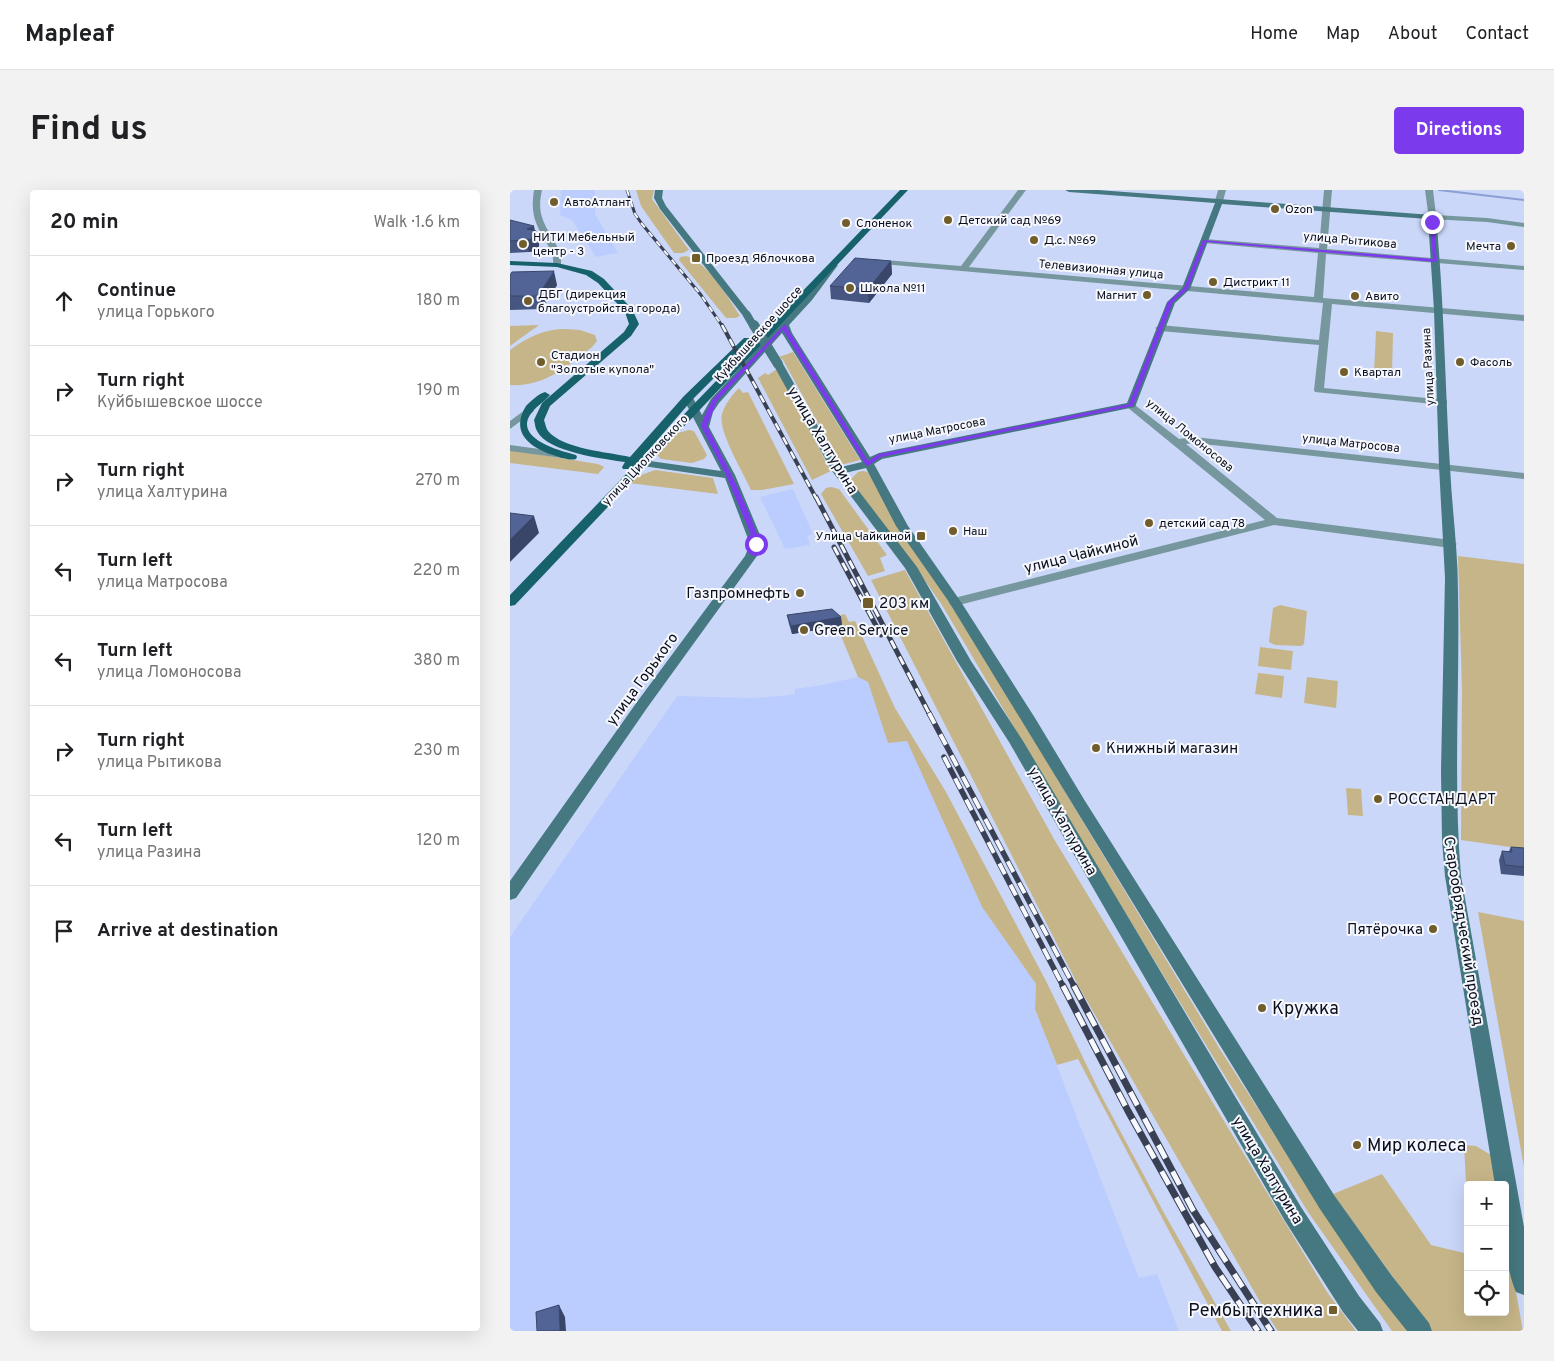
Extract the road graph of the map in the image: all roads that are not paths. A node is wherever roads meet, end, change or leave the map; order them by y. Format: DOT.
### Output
graph roads {
  1 [pos="538,190"];
  2 [pos="659,190"];
  3 [pos="896,190"];
  4 [pos="904,190"];
  5 [pos="1022,190"];
  6 [pos="1069,190"];
  7 [pos="1222,190"];
  8 [pos="1328,190"];
  9 [pos="1429,190"];
  10 [pos="1219,201"];
  11 [pos="1326,209"];
  12 [pos="1432,217"];
  13 [pos="1524,225"];
  14 [pos="1204,240"];
  15 [pos="1323,250"];
  16 [pos="860,260"];
  17 [pos="1435,261"];
  18 [pos="836,262"];
  19 [pos="510,263"];
  20 [pos="557,264"];
  21 [pos="1524,268"];
  22 [pos="963,270"];
  23 [pos="1186,289"];
  24 [pos="791,296"];
  25 [pos="802,298"];
  26 [pos="1323,300"];
  27 [pos="1438,311"];
  28 [pos="1524,318"];
  29 [pos="785,326"];
  30 [pos="1160,328"];
  31 [pos="1323,343"];
  32 [pos="688,398"];
  33 [pos="1443,402"];
  34 [pos="1132,405"];
  35 [pos="694,408"];
  36 [pos="529,410"];
  37 [pos="510,426"];
  38 [pos="704,426"];
  39 [pos="1176,442"];
  40 [pos="510,448"];
  41 [pos="562,455"];
  42 [pos="634,463"];
  43 [pos="868,464"];
  44 [pos="1444,467"];
  45 [pos="838,471"];
  46 [pos="728,475"];
  47 [pos="1524,476"];
  48 [pos="1274,521"];
  49 [pos="1451,544"];
  50 [pos="510,589"];
  51 [pos="510,602"];
  52 [pos="955,602"];
  53 [pos="510,894"];
  54 [pos="1524,1284"];
  55 [pos="1372,1331"];
  56 [pos="1421,1331"];
  1 -- 20 [label="street"];
  2 -- 45 [label="street, улица Халтурина, bridge"];
  3 -- 24 [label="main road, Куйбышевское шоссе"];
  4 -- 18 [label="main road, Куйбышевское шоссе"];
  5 -- 22 [label="street"];
  6 -- 10 [label="street"];
  7 -- 10 [label="street, улица Ломоносова"];
  8 -- 11 [label="street"];
  9 -- 12 [label="street, улица Разина"];
  10 -- 11 [label="street"];
  10 -- 14 [label="street, улица Ломоносова"];
  11 -- 12 [label="street"];
  11 -- 15 [label="street"];
  12 -- 13 [label="street"];
  12 -- 17 [label="street, улица Разина"];
  14 -- 15 [label="street, улица Рытикова"];
  14 -- 23 [label="street, улица Ломоносова"];
  15 -- 17 [label="street, улица Рытикова"];
  15 -- 26 [label="street"];
  16 -- 22 [label="street, Телевизионная улица"];
  17 -- 21 [label="street, улица Рытикова"];
  17 -- 27 [label="street, улица Разина"];
  18 -- 25 [label="main road, Куйбышевское шоссе"];
  18 -- 29 [label="street, Куйбышевское шоссе"];
  19 -- 20 [label="main road"];
  20 -- 36 [label="main road"];
  20 -- 42 [label="main road"];
  22 -- 23 [label="street, Телевизионная улица"];
  23 -- 26 [label="street, Телевизионная улица"];
  23 -- 30 [label="street, улица Ломоносова"];
  24 -- 32 [label="main road, улица Циолковского"];
  25 -- 35 [label="main road, улица Циолковского"];
  26 -- 27 [label="street, Телевизионная улица"];
  26 -- 31 [label="street"];
  27 -- 28 [label="street, Телевизионная улица"];
  27 -- 33 [label="street, улица Разина"];
  29 -- 38 [label="street, Куйбышевское шоссе"];
  29 -- 43 [label="street, улица Халтурина"];
  30 -- 31 [label="street"];
  30 -- 34 [label="street, улица Ломоносова"];
  31 -- 33 [label="street"];
  32 -- 35 [label="street, улица Горького"];
  32 -- 42 [label="main road, улица Циолковского"];
  33 -- 44 [label="street, улица Разина"];
  34 -- 39 [label="street, улица Ломоносова"];
  34 -- 43 [label="street, улица Матросова"];
  35 -- 38 [label="street, улица Горького"];
  35 -- 42 [label="main road, улица Циолковского"];
  36 -- 37 [label="street"];
  36 -- 41 [label="main road"];
  38 -- 46 [label="street, улица Горького"];
  39 -- 44 [label="street, улица Матросова"];
  39 -- 48 [label="street, улица Ломоносова"];
  40 -- 41 [label="street"];
  41 -- 42 [label="main road"];
  42 -- 46 [label="street"];
  42 -- 50 [label="main road, улица Циолковского"];
  42 -- 51 [label="main road, улица Циолковского"];
  43 -- 45 [label="street, улица Матросова"];
  43 -- 52 [label="street, улица Халтурина"];
  44 -- 47 [label="street, улица Матросова"];
  44 -- 49 [label="street, улица Разина"];
  45 -- 55 [label="street, улица Халтурина"];
  46 -- 53 [label="street, улица Горького"];
  48 -- 49 [label="street, улица Чайкиной"];
  48 -- 52 [label="street, улица Чайкиной"];
  49 -- 54 [label="street, Старообрядческий проезд"];
  52 -- 56 [label="street, улица Халтурина"];
}
